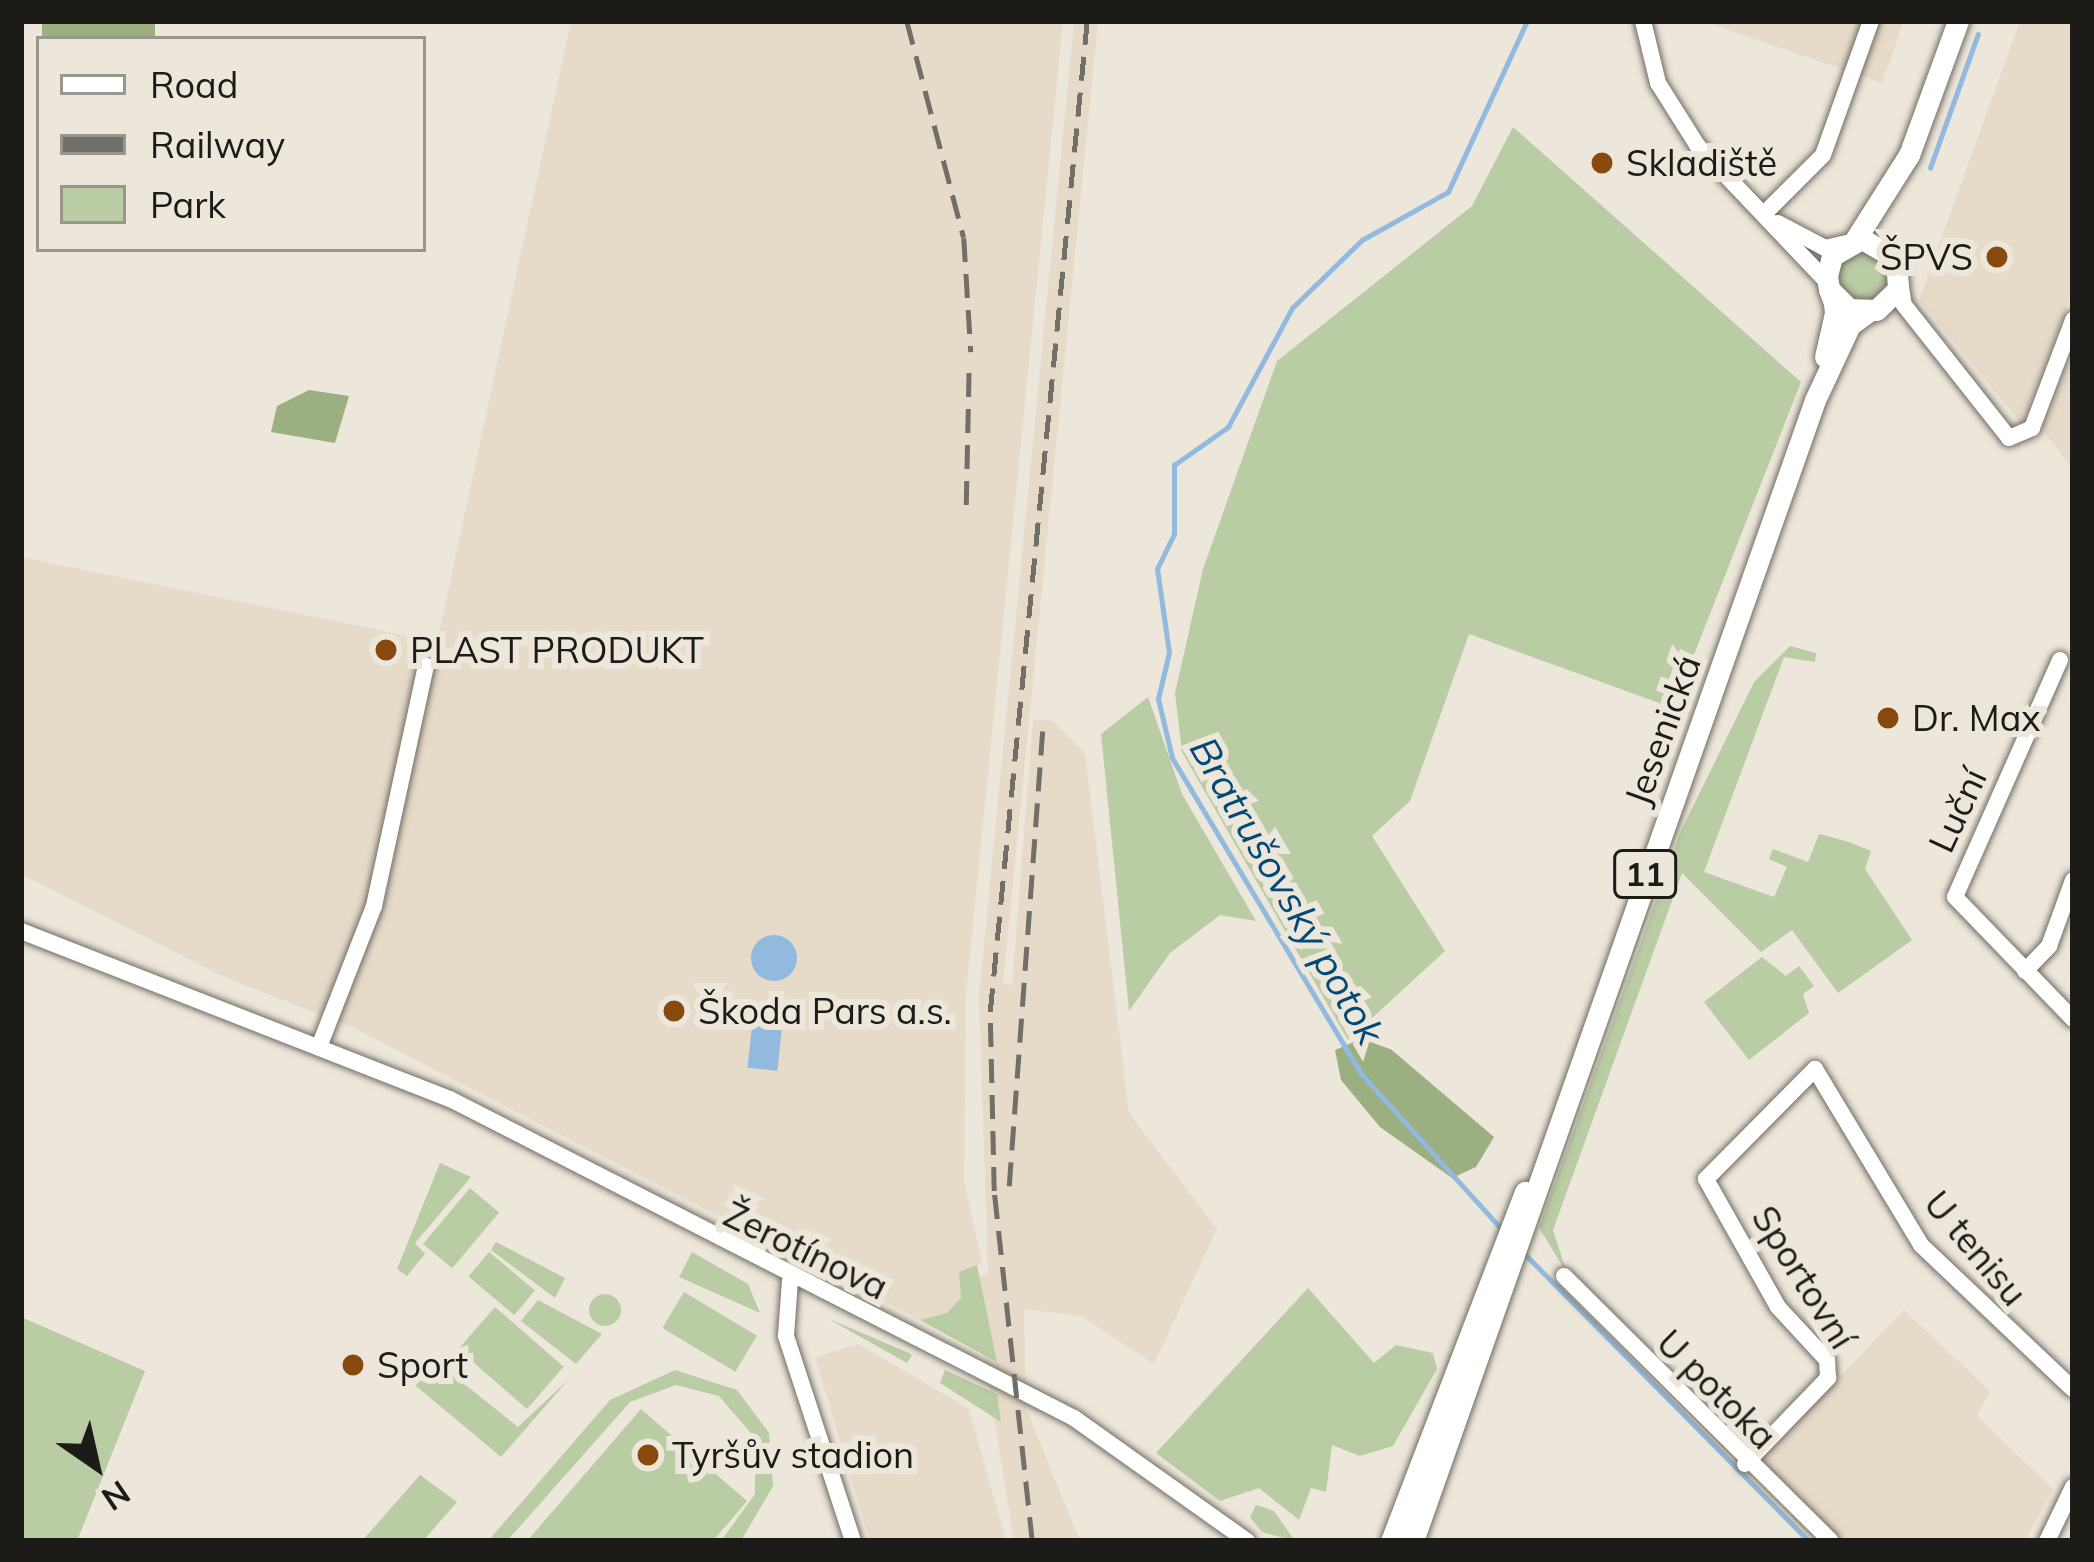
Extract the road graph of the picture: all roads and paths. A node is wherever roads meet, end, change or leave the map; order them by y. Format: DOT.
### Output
graph roads {
  1 [pos="1643,21"];
  2 [pos="1870,21"];
  3 [pos="1958,21"];
  4 [pos="1909,155"];
  5 [pos="1764,214"];
  6 [pos="1851,242"];
  7 [pos="1898,270"];
  8 [pos="1829,286"];
  9 [pos="1868,312"];
  10 [pos="2073,320"];
  11 [pos="1942,355"];
  12 [pos="1815,400"];
  13 [pos="2060,660"];
  14 [pos="426,666"];
  15 [pos="2073,880"];
  16 [pos="21,931"];
  17 [pos="2025,971"];
  18 [pos="2073,1019"];
  19 [pos="319,1047"];
  20 [pos="1815,1069"];
  21 [pos="1564,1276"];
  22 [pos="790,1280"];
  23 [pos="2073,1389"];
  24 [pos="1745,1464"];
  25 [pos="2073,1487"];
  26 [pos="1402,1538"];
  27 [pos="850,1540"];
  28 [pos="1247,1541"];
  29 [pos="1831,1541"];
  30 [pos="2047,1541"];
  1 -- 5 [label="street"];
  2 -- 5 [label="street"];
  3 -- 4 [label="main road, Jesenická / 11"];
  4 -- 6 [label="main road, Jesenická / 11"];
  4 -- 7 [label="main road, Jesenická / 11"];
  5 -- 6 [label="street"];
  5 -- 8 [label="street"];
  6 -- 7 [label="main road"];
  6 -- 8 [label="main road, Jesenická / 11"];
  7 -- 9 [label="main road, Jesenická / 11"];
  7 -- 11 [label="street"];
  8 -- 9 [label="main road"];
  8 -- 12 [label="main road, Jesenická / 11"];
  9 -- 11 [label="street"];
  9 -- 12 [label="main road, Jesenická / 11"];
  10 -- 11 [label="street"];
  12 -- 26 [label="main road, Jesenická / 11"];
  13 -- 17 [label="street, Luční"];
  14 -- 19 [label="street"];
  15 -- 17 [label="street"];
  16 -- 19 [label="street, Žerotínova"];
  17 -- 18 [label="street, Luční"];
  19 -- 22 [label="street, Žerotínova"];
  20 -- 23 [label="street, U tenisu"];
  20 -- 24 [label="street, Sportovní"];
  21 -- 24 [label="street, U potoka"];
  22 -- 27 [label="street"];
  22 -- 28 [label="street, Žerotínova"];
  24 -- 29 [label="street, U potoka"];
  25 -- 30 [label="street"];
}
